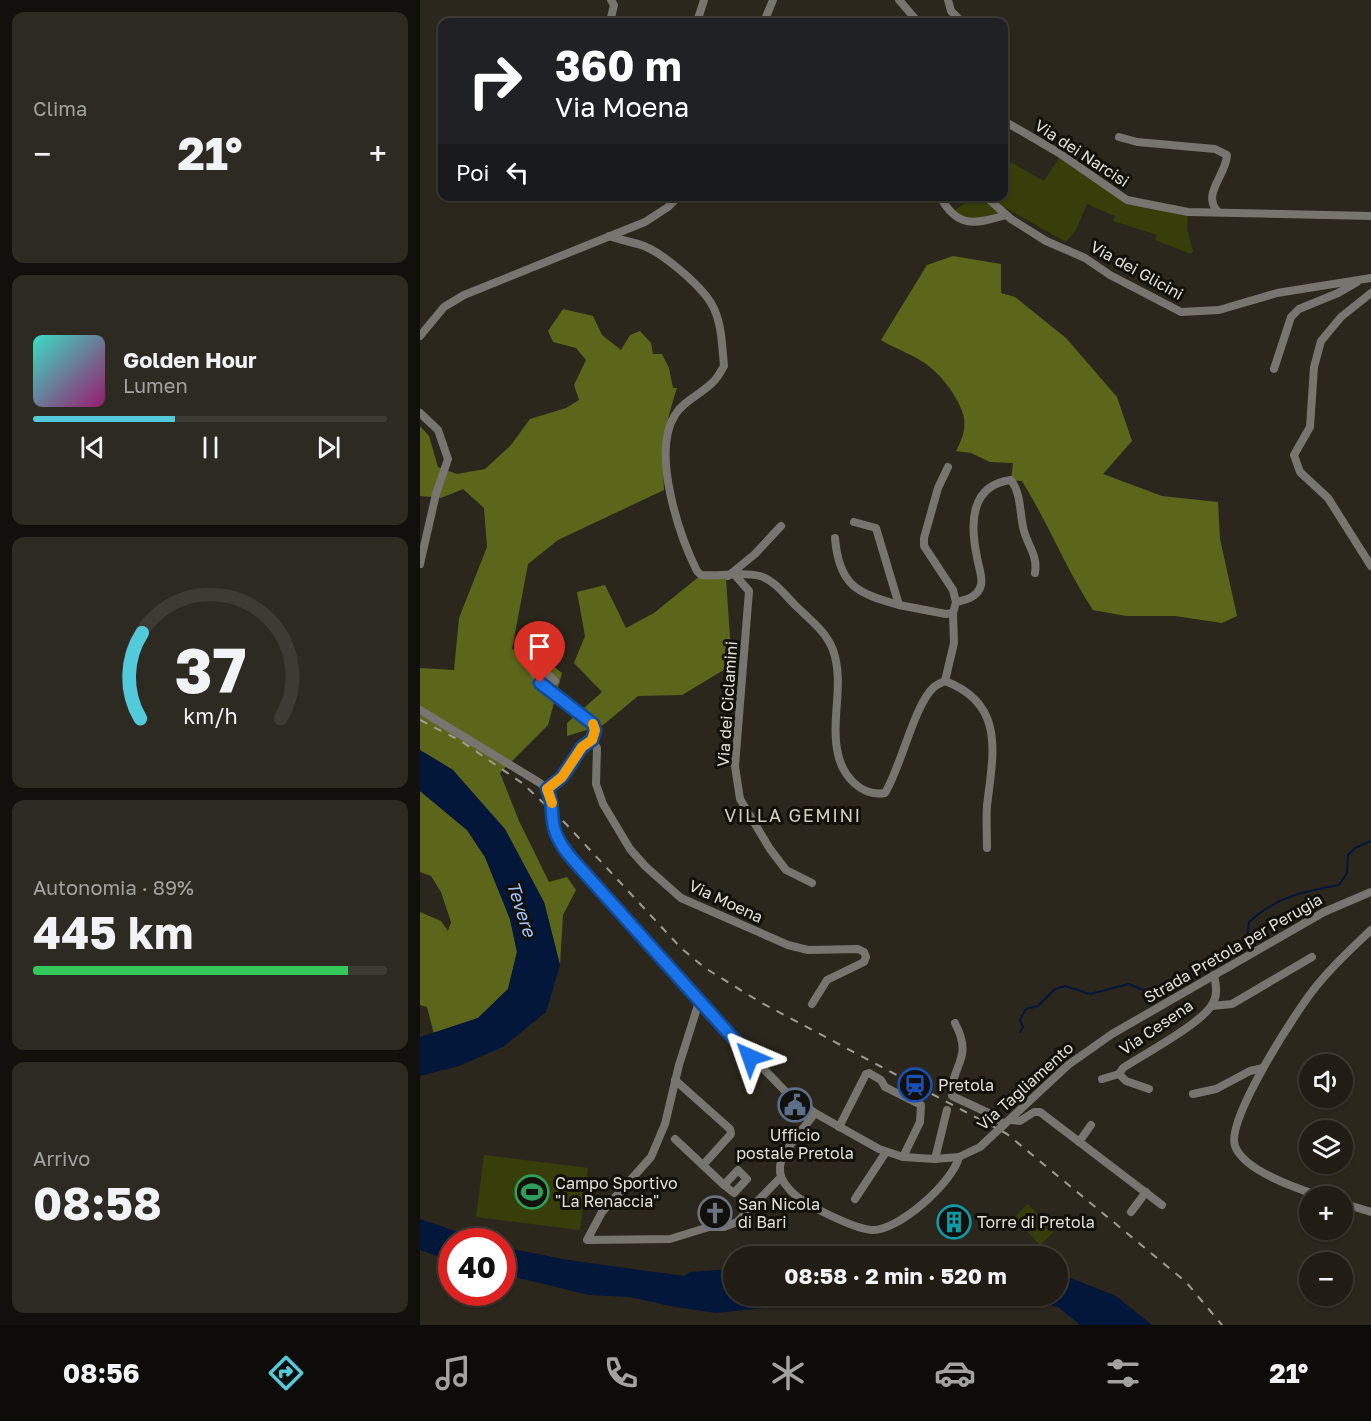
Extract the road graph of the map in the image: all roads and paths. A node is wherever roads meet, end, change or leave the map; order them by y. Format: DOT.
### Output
graph roads {
  1 [pos="611,0"];
  2 [pos="704,0"];
  3 [pos="772,0"];
  4 [pos="899,0"];
  5 [pos="948,0"];
  6 [pos="611,18"];
  7 [pos="698,18"];
  8 [pos="765,18"];
  9 [pos="915,18"];
  10 [pos="958,18"];
  11 [pos="1008,124"];
  12 [pos="1119,137"];
  13 [pos="674,201"];
  14 [pos="943,201"];
  15 [pos="990,201"];
  16 [pos="1218,212"];
  17 [pos="1005,215"];
  18 [pos="1371,216"];
  19 [pos="609,236"];
  20 [pos="1371,278"];
  21 [pos="1359,280"];
  22 [pos="1371,293"];
  23 [pos="420,336"];
  24 [pos="1274,369"];
  25 [pos="420,413"];
  26 [pos="948,467"];
  27 [pos="854,522"];
  28 [pos="781,526"];
  29 [pos="835,538"];
  30 [pos="420,564"];
  31 [pos="1371,566"];
  32 [pos="1035,573"];
  33 [pos="732,575"];
  34 [pos="956,602"];
  35 [pos="899,605"];
  36 [pos="953,613"];
  37 [pos="555,681"];
  38 [pos="945,681"];
  39 [pos="420,710"];
  40 [pos="592,740"];
  41 [pos="547,789"];
  42 [pos="987,848"];
  43 [pos="812,883"];
  44 [pos="1371,892"];
  45 [pos="1371,930"];
  46 [pos="1312,957"];
  47 [pos="1214,975"];
  48 [pos="699,1002"];
  49 [pos="812,1004"];
  50 [pos="1212,1006"];
  51 [pos="955,1023"];
  52 [pos="1112,1034"];
  53 [pos="1263,1068"];
  54 [pos="1119,1074"];
  55 [pos="1102,1079"];
  56 [pos="675,1080"];
  57 [pos="1149,1089"];
  58 [pos="1193,1094"];
  59 [pos="947,1110"];
  60 [pos="815,1113"];
  61 [pos="1007,1123"];
  62 [pos="1091,1125"];
  63 [pos="839,1127"];
  64 [pos="675,1139"];
  65 [pos="1079,1142"];
  66 [pos="886,1152"];
  67 [pos="903,1157"];
  68 [pos="958,1157"];
  69 [pos="935,1159"];
  70 [pos="703,1165"];
  71 [pos="780,1178"];
  72 [pos="724,1185"];
  73 [pos="1299,1187"];
  74 [pos="1146,1192"];
  75 [pos="855,1199"];
  76 [pos="1162,1205"];
  77 [pos="1353,1206"];
  78 [pos="1131,1212"];
  79 [pos="1371,1212"];
  1 -- 6 [label="street"];
  2 -- 7 [label="street"];
  3 -- 8 [label="street"];
  4 -- 9 [label="street"];
  5 -- 10 [label="street"];
  11 -- 16 [label="street, Via dei Narcisi"];
  12 -- 16 [label="street, Via dei Narcisi"];
  13 -- 19 [label="street"];
  14 -- 17 [label="street"];
  15 -- 17 [label="street, Via dei Glicini"];
  16 -- 18 [label="street, Via dei Narcisi"];
  17 -- 21 [label="street, Via dei Glicini"];
  19 -- 23 [label="street"];
  19 -- 33 [label="street"];
  20 -- 21 [label="street, Via dei Glicini"];
  21 -- 24 [label="street, Via dei Glicini"];
  22 -- 31 [label="street"];
  25 -- 30 [label="street"];
  26 -- 34 [label="street"];
  27 -- 35 [label="street"];
  28 -- 33 [label="street"];
  29 -- 35 [label="street"];
  32 -- 34 [label="street"];
  33 -- 38 [label="street"];
  33 -- 43 [label="street, Via dei Ciclamini"];
  34 -- 36 [label="street"];
  35 -- 36 [label="street"];
  36 -- 38 [label="street"];
  37 -- 40 [label="street, Via Moena"];
  38 -- 42 [label="street"];
  39 -- 41 [label="street"];
  40 -- 41 [label="street"];
  40 -- 49 [label="street, Via Moena"];
  41 -- 48 [label="street, Via Tagliamento, bridge"];
  44 -- 47 [label="street, Strada Pretola per Perugia"];
  45 -- 53 [label="street"];
  46 -- 50 [label="street, Via Cesena"];
  47 -- 50 [label="street, Via Cesena"];
  47 -- 52 [label="street, Strada Pretola per Perugia"];
  48 -- 56 [label="street"];
  48 -- 60 [label="street, Via Tagliamento"];
  50 -- 54 [label="street, Via Cesena"];
  51 -- 61 [label="street"];
  52 -- 61 [label="street, Via Tagliamento"];
  53 -- 58 [label="street"];
  53 -- 73 [label="street"];
  54 -- 55 [label="street, Via Cesena"];
  54 -- 57 [label="street, Via Cesena"];
  56 -- 70 [label="street"];
  56 -- 71 [label="street"];
  59 -- 69 [label="street"];
  60 -- 63 [label="street, Via Tagliamento"];
  60 -- 71 [label="street"];
  61 -- 65 [label="street"];
  61 -- 68 [label="street, Via Tagliamento"];
  62 -- 65 [label="street"];
  63 -- 66 [label="street, Via Tagliamento"];
  63 -- 67 [label="street"];
  64 -- 70 [label="street"];
  65 -- 74 [label="street"];
  66 -- 67 [label="street, Via Tagliamento"];
  66 -- 75 [label="street"];
  67 -- 69 [label="street, Via Tagliamento"];
  68 -- 69 [label="street, Via Tagliamento"];
  68 -- 71 [label="street"];
  70 -- 72 [label="street"];
  74 -- 76 [label="street"];
  74 -- 78 [label="street"];
  77 -- 79 [label="street"];
}
